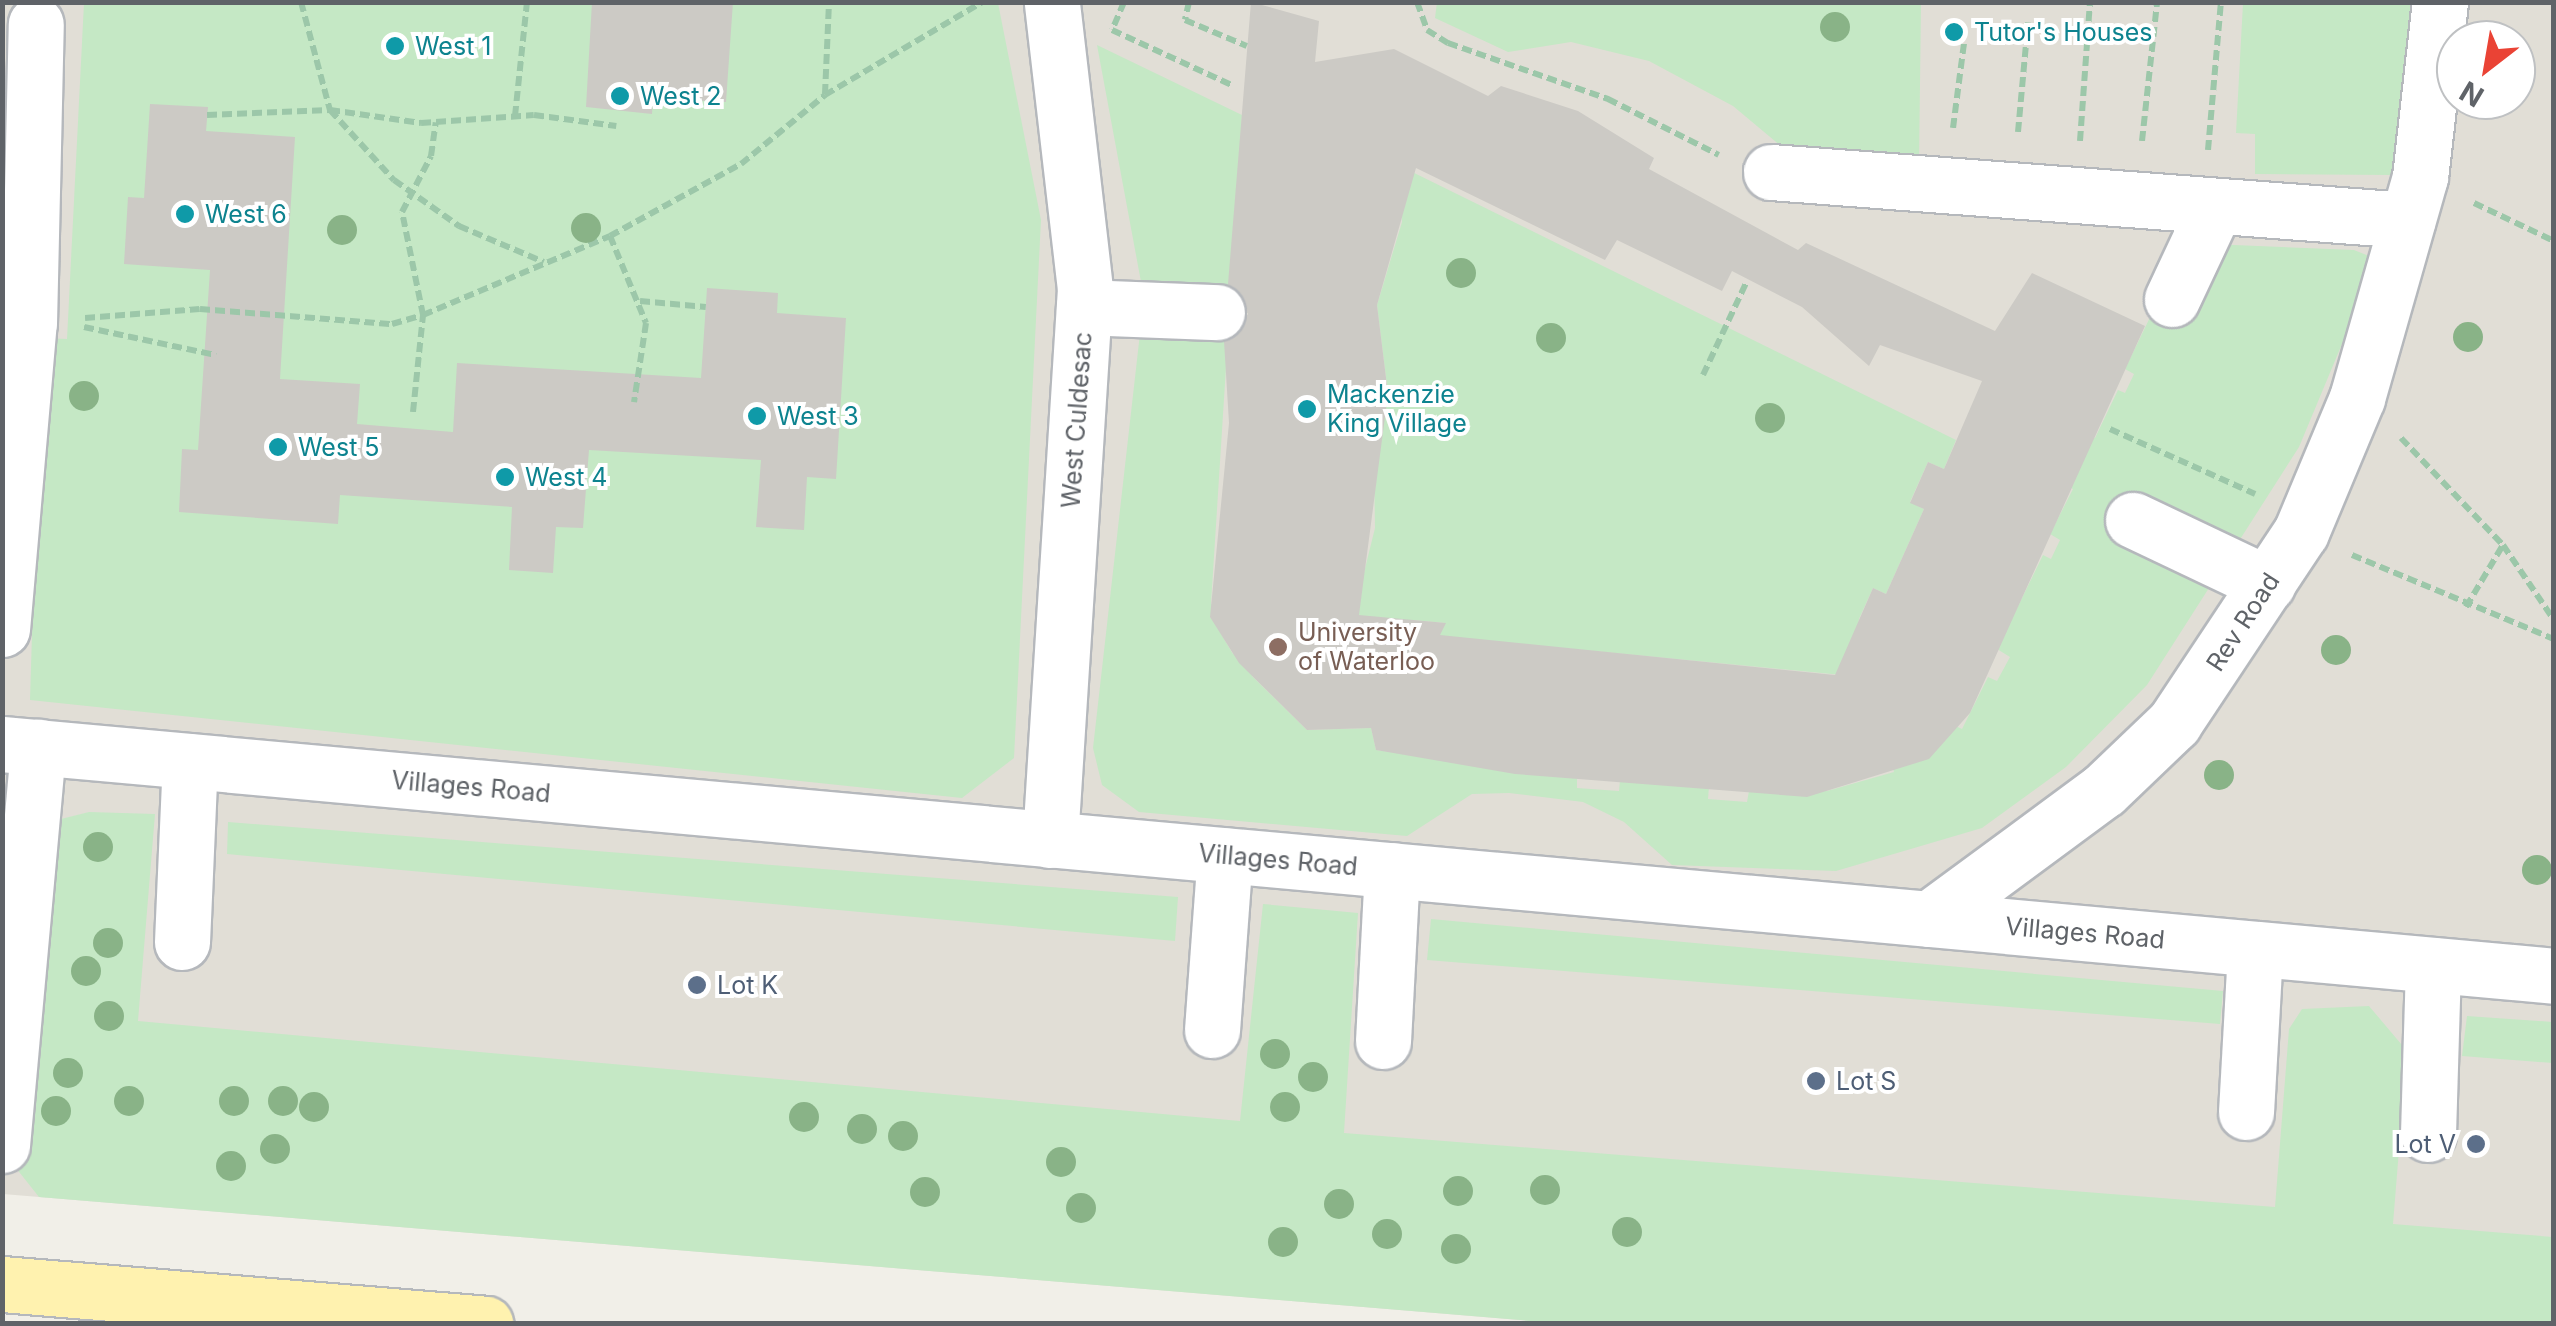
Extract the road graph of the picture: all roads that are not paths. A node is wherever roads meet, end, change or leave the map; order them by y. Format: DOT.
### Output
graph roads {
  1 [pos="1052,2"];
  2 [pos="2440,2"];
  3 [pos="36,24"];
  4 [pos="1771,172"];
  5 [pos="2414,198"];
  6 [pos="2209,206"];
  7 [pos="2172,299"];
  8 [pos="1084,307"];
  9 [pos="1217,312"];
  10 [pos="2133,520"];
  11 [pos="2268,584"];
  12 [pos="2,629"];
  13 [pos="20,746"];
  14 [pos="190,761"];
  15 [pos="1050,840"];
  16 [pos="1225,855"];
  17 [pos="1392,870"];
  18 [pos="1929,919"];
  19 [pos="182,942"];
  20 [pos="2255,949"];
  21 [pos="2433,965"];
  22 [pos="2554,976"];
  23 [pos="1212,1030"];
  24 [pos="1384,1041"];
  25 [pos="2246,1112"];
  26 [pos="2428,1134"];
  27 [pos="2,1145"];
  28 [pos="2,1284"];
  29 [pos="484,1324"];
  1 -- 8 [label="lane, West Culdesac"];
  2 -- 5 [label="lane, Rev Road"];
  3 -- 12 [label="lane"];
  4 -- 6 [label="lane"];
  5 -- 6 [label="lane"];
  5 -- 11 [label="lane, Rev Road"];
  6 -- 7 [label="lane"];
  8 -- 9 [label="lane"];
  8 -- 15 [label="lane, West Culdesac"];
  10 -- 11 [label="lane"];
  11 -- 18 [label="lane, Rev Road"];
  13 -- 14 [label="lane, Villages Road"];
  13 -- 27 [label="lane"];
  14 -- 15 [label="lane, Villages Road"];
  14 -- 19 [label="lane"];
  15 -- 16 [label="lane, Villages Road"];
  16 -- 17 [label="lane, Villages Road"];
  16 -- 23 [label="lane"];
  17 -- 18 [label="lane, Villages Road"];
  17 -- 24 [label="lane"];
  18 -- 20 [label="lane, Villages Road"];
  20 -- 21 [label="lane, Villages Road"];
  20 -- 25 [label="lane"];
  21 -- 22 [label="lane, Villages Road"];
  21 -- 26 [label="lane"];
  28 -- 29 [label="main road"];
}
